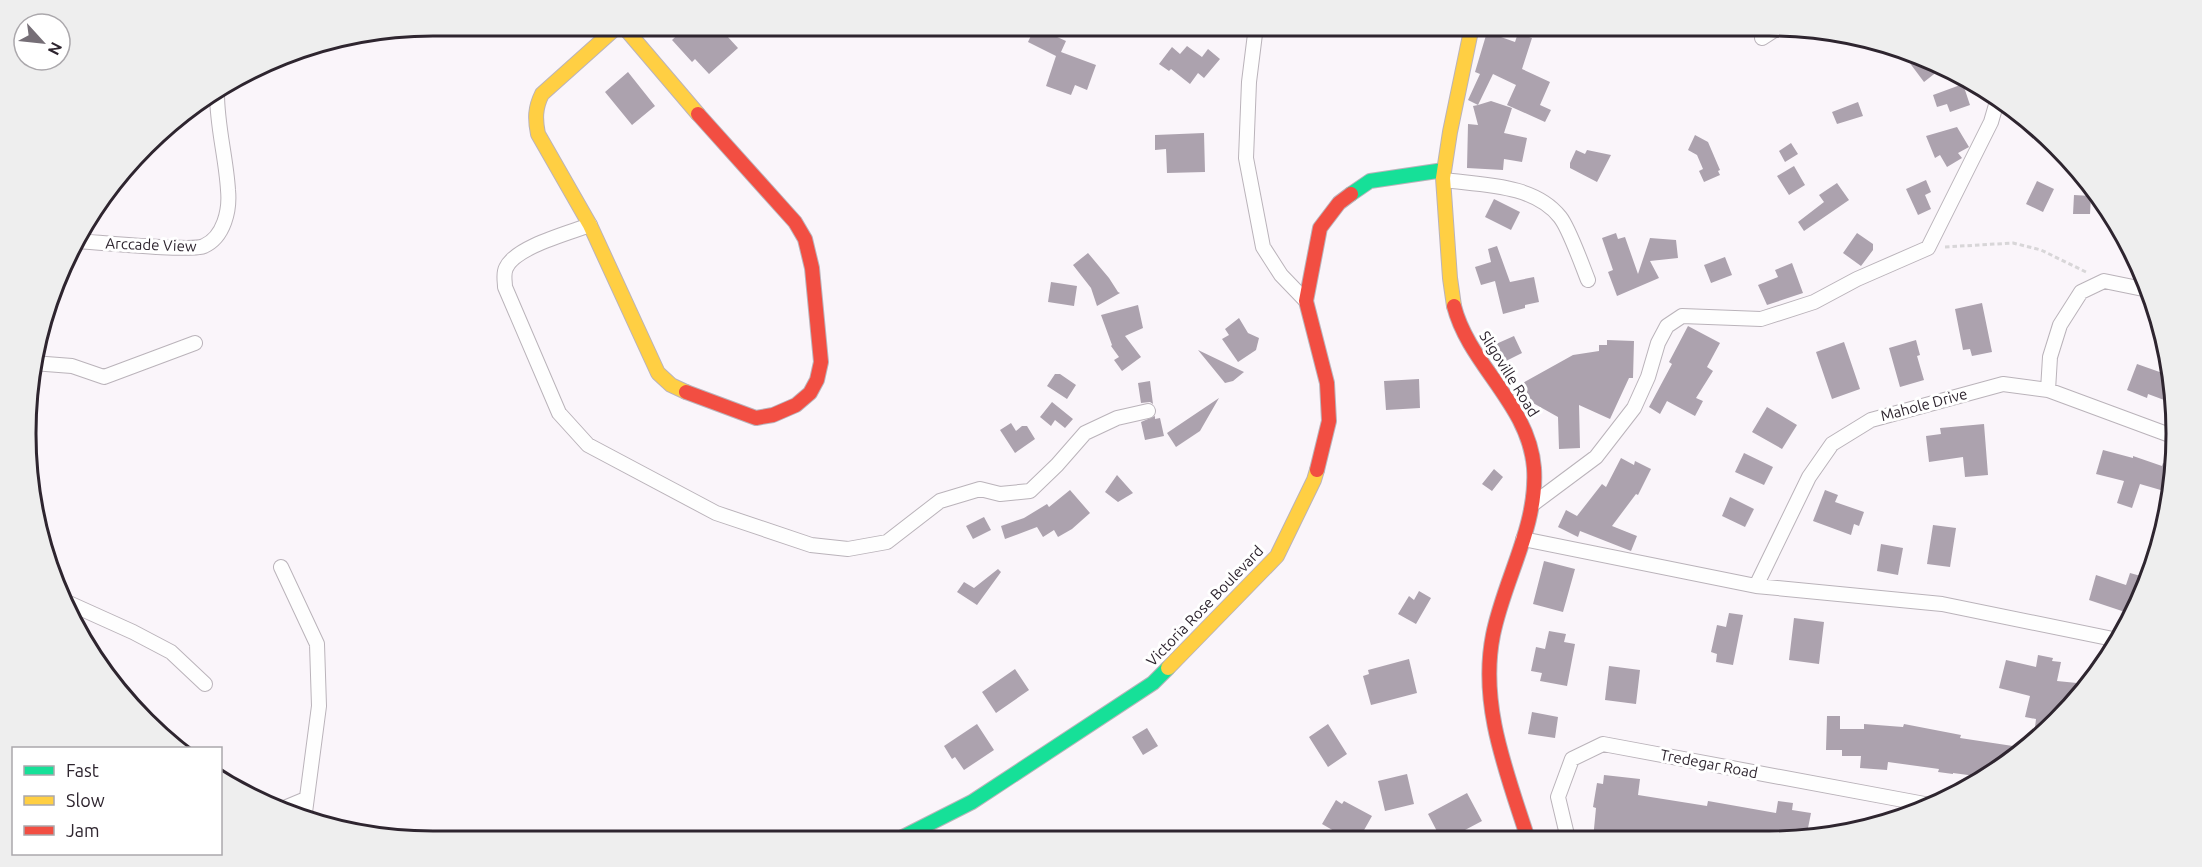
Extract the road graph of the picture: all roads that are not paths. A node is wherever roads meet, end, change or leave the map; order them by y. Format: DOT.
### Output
graph roads {
  1 [pos="608,36"];
  2 [pos="629,36"];
  3 [pos="1255,36"];
  4 [pos="1470,36"];
  5 [pos="1765,36"];
  6 [pos="1762,38"];
  7 [pos="217,100"];
  8 [pos="1995,107"];
  9 [pos="1444,175"];
  10 [pos="591,225"];
  11 [pos="86,242"];
  12 [pos="1588,280"];
  13 [pos="2138,288"];
  14 [pos="1306,301"];
  15 [pos="195,343"];
  16 [pos="43,364"];
  17 [pos="2048,390"];
  18 [pos="1148,411"];
  19 [pos="2166,434"];
  20 [pos="1533,504"];
  21 [pos="1523,539"];
  22 [pos="281,567"];
  23 [pos="1756,586"];
  24 [pos="76,606"];
  25 [pos="2109,638"];
  26 [pos="205,684"];
  27 [pos="306,799"];
  28 [pos="1917,803"];
  29 [pos="292,805"];
  30 [pos="305,810"];
  31 [pos="915,831"];
  32 [pos="1525,831"];
  33 [pos="1566,831"];
  1 -- 10 [label="street"];
  2 -- 10 [label="street"];
  3 -- 14 [label="street"];
  4 -- 9 [label="street, Sligoville Road"];
  5 -- 6 [label="street"];
  7 -- 11 [label="street, Arccade View"];
  8 -- 20 [label="street"];
  9 -- 12 [label="street"];
  9 -- 14 [label="street, Victoria Rose Boulevard"];
  9 -- 20 [label="street, Sligoville Road"];
  10 -- 18 [label="street"];
  13 -- 17 [label="street"];
  14 -- 31 [label="street, Victoria Rose Boulevard"];
  15 -- 16 [label="street"];
  17 -- 19 [label="street, Mahole Drive"];
  17 -- 23 [label="street, Mahole Drive"];
  20 -- 21 [label="street, Sligoville Road"];
  21 -- 23 [label="street"];
  21 -- 32 [label="street, Sligoville Road"];
  22 -- 27 [label="street"];
  23 -- 25 [label="street"];
  24 -- 26 [label="street"];
  27 -- 29 [label="street"];
  27 -- 30 [label="street"];
  28 -- 33 [label="street, Tredegar Road"];
}
